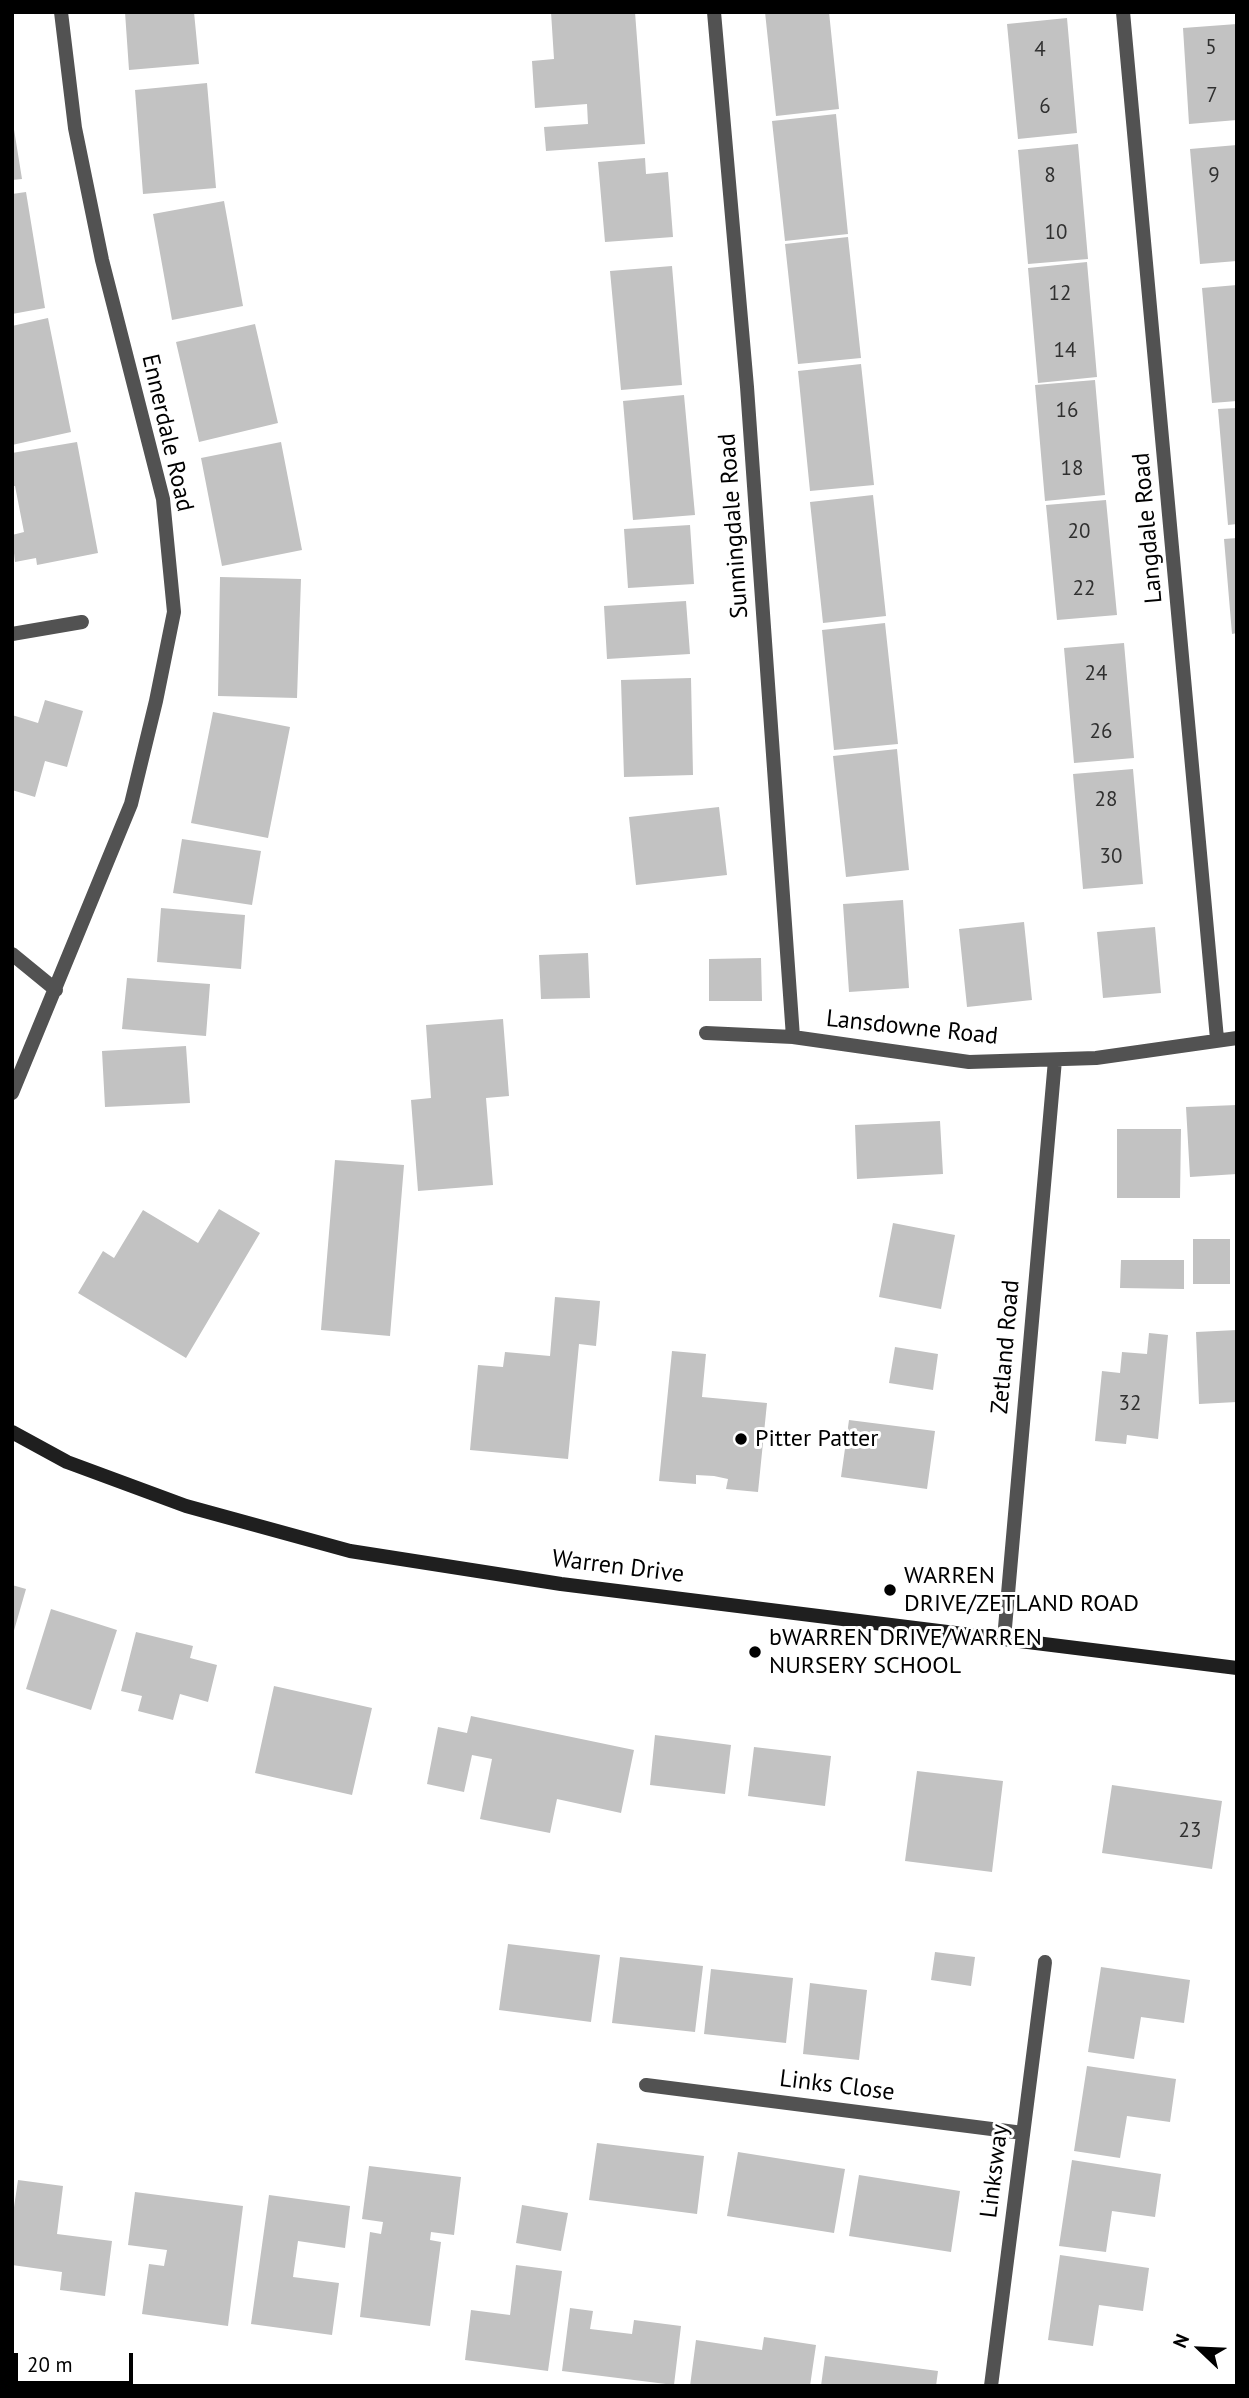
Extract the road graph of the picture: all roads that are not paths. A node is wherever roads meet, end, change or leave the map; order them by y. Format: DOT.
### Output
graph roads {
  1 [pos="61,12"];
  2 [pos="714,12"];
  3 [pos="1123,12"];
  4 [pos="82,622"];
  5 [pos="12,634"];
  6 [pos="12,954"];
  7 [pos="56,990"];
  8 [pos="706,1033"];
  9 [pos="793,1037"];
  10 [pos="1237,1038"];
  11 [pos="1217,1039"];
  12 [pos="1055,1060"];
  13 [pos="12,1093"];
  14 [pos="12,1433"];
  15 [pos="1004,1639"];
  16 [pos="1237,1668"];
  17 [pos="1045,1962"];
  18 [pos="646,2085"];
  19 [pos="1023,2133"];
  20 [pos="990,2386"];
  1 -- 7 [label="street, Ennerdale Road"];
  2 -- 9 [label="street, Sunningdale Road"];
  3 -- 11 [label="street, Langdale Road"];
  4 -- 5 [label="street"];
  6 -- 7 [label="street"];
  7 -- 13 [label="street, Ennerdale Road"];
  8 -- 9 [label="street, Lansdowne Road"];
  9 -- 12 [label="street, Lansdowne Road"];
  10 -- 11 [label="street, Lansdowne Road"];
  11 -- 12 [label="street, Lansdowne Road"];
  12 -- 15 [label="street, Zetland Road"];
  14 -- 15 [label="street, Warren Drive"];
  15 -- 16 [label="street, Warren Drive"];
  17 -- 19 [label="street, Linksway"];
  18 -- 19 [label="street, Links Close"];
  19 -- 20 [label="street, Linksway"];
}
